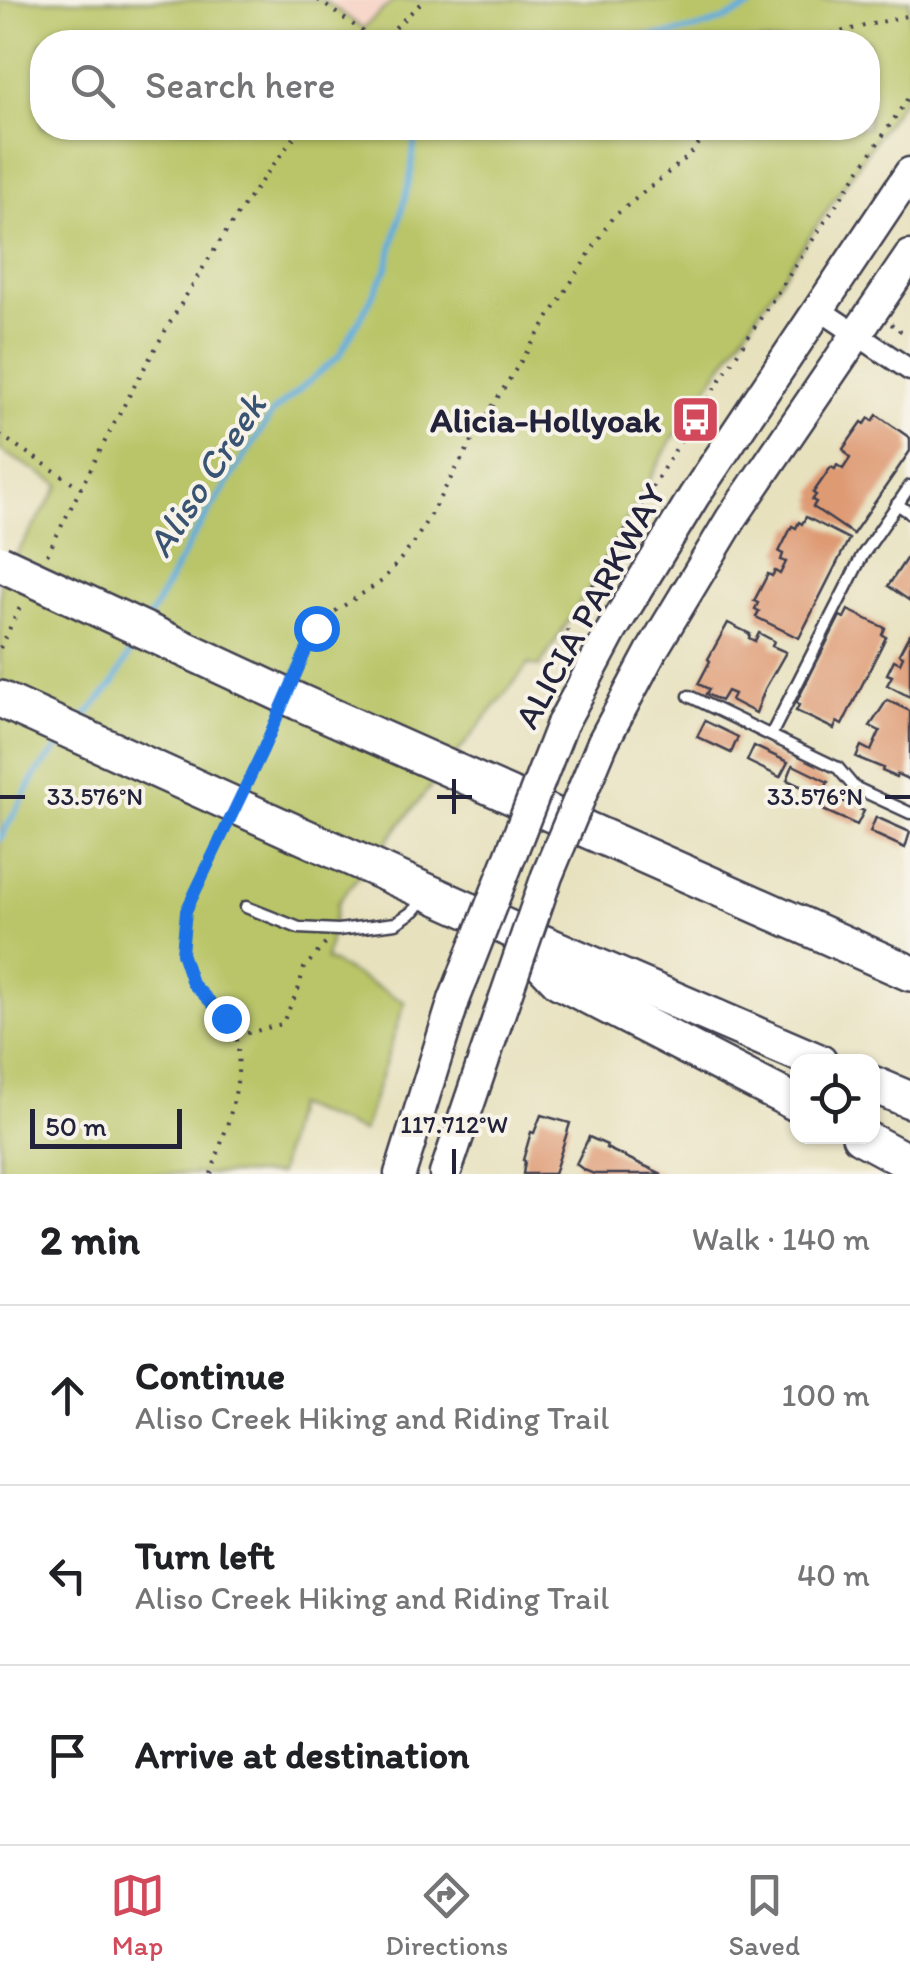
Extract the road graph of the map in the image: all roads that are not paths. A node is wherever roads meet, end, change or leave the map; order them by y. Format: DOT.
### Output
graph roads {
  1 [pos="910,173"];
  2 [pos="910,256"];
  3 [pos="820,310"];
  4 [pos="856,333"];
  5 [pos="910,370"];
  6 [pos="910,486"];
  7 [pos="898,504"];
  8 [pos="910,513"];
  9 [pos="0,536"];
  10 [pos="0,563"];
  11 [pos="80,600"];
  12 [pos="689,696"];
  13 [pos="0,699"];
  14 [pos="772,735"];
  15 [pos="910,814"];
  16 [pos="698,880"];
  17 [pos="428,893"];
  18 [pos="246,906"];
  19 [pos="510,930"];
  20 [pos="910,958"];
  21 [pos="910,973"];
  22 [pos="801,1054"];
  23 [pos="880,1087"];
  24 [pos="790,1100"];
  25 [pos="910,1100"];
  26 [pos="877,1144"];
  27 [pos="910,1160"];
  28 [pos="400,1174"];
  29 [pos="445,1174"];
  1 -- 3 [label="main road, ALICIA PARKWAY"];
  2 -- 4 [label="main road"];
  3 -- 4 [label="street"];
  3 -- 28 [label="main road, ALICIA PARKWAY, bridge"];
  4 -- 5 [label="street"];
  4 -- 29 [label="main road, bridge"];
  6 -- 7 [label="lane"];
  7 -- 8 [label="lane"];
  7 -- 14 [label="lane"];
  9 -- 11 [label="highway, bridge"];
  10 -- 11 [label="highway, bridge"];
  11 -- 16 [label="highway, bridge"];
  12 -- 14 [label="lane"];
  13 -- 17 [label="highway, bridge"];
  14 -- 15 [label="lane"];
  16 -- 20 [label="highway"];
  16 -- 21 [label="highway"];
  17 -- 18 [label="lane"];
  17 -- 19 [label="highway"];
  19 -- 22 [label="highway"];
  19 -- 24 [label="highway"];
  23 -- 25 [label="highway"];
  26 -- 27 [label="highway"];
}
